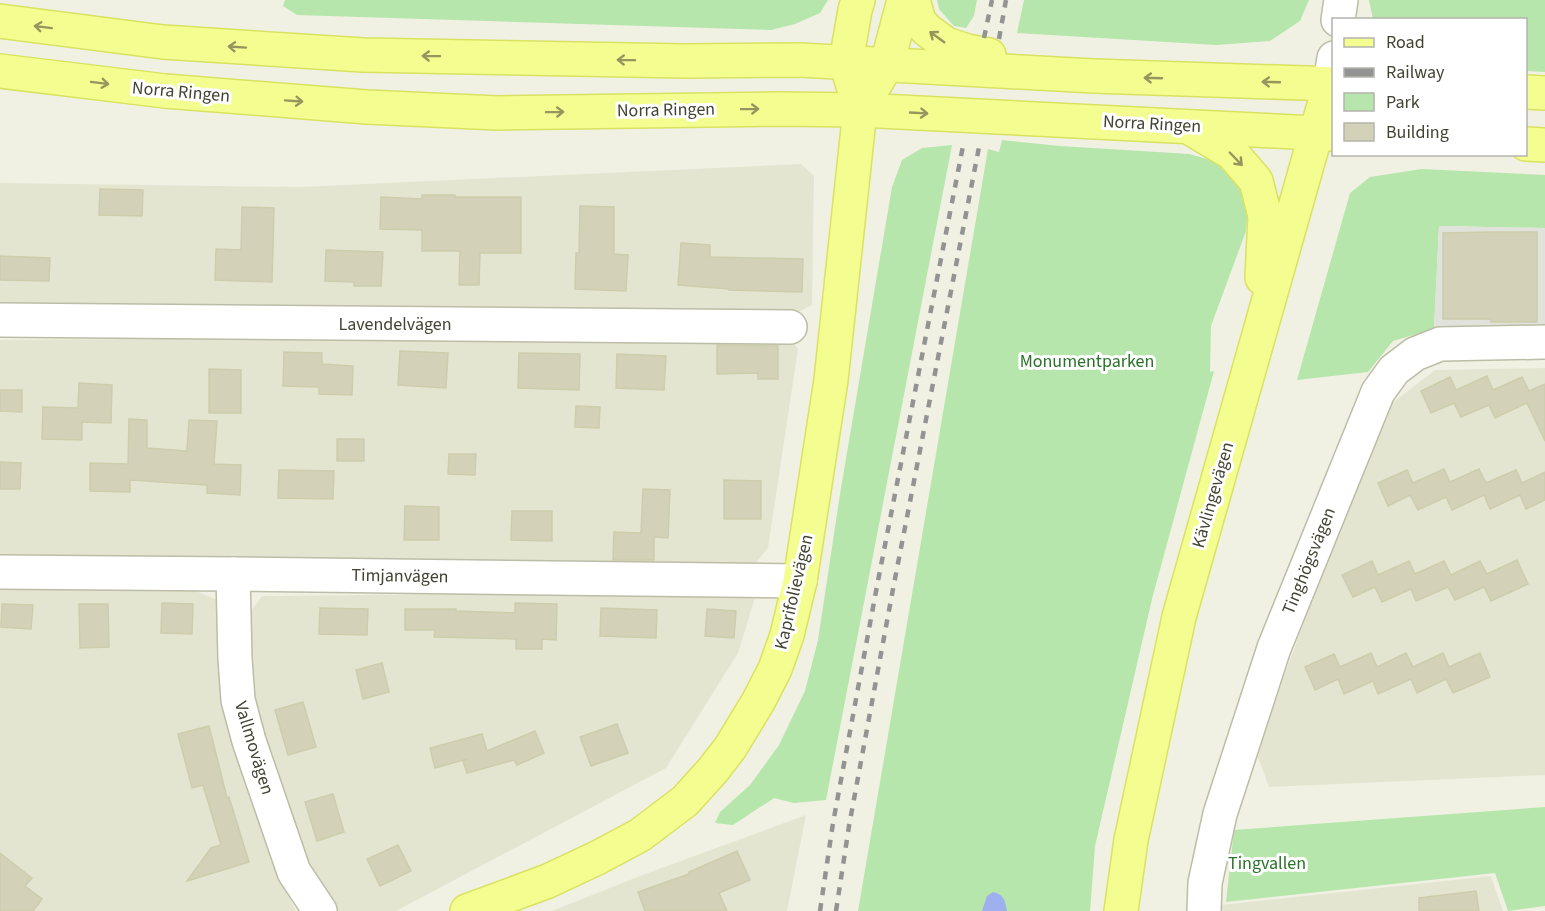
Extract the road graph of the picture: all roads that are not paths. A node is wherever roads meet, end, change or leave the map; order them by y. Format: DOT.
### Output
graph roads {
  1 [pos="858,0"];
  2 [pos="904,0"];
  3 [pos="913,0"];
  4 [pos="1341,0"];
  5 [pos="1338,18"];
  6 [pos="0,21"];
  7 [pos="846,62"];
  8 [pos="887,64"];
  9 [pos="0,71"];
  10 [pos="1332,75"];
  11 [pos="1094,76"];
  12 [pos="1527,92"];
  13 [pos="1545,93"];
  14 [pos="860,110"];
  15 [pos="1188,126"];
  16 [pos="1324,134"];
  17 [pos="1527,144"];
  18 [pos="1545,145"];
  19 [pos="0,321"];
  20 [pos="790,327"];
  21 [pos="1260,332"];
  22 [pos="1545,342"];
  23 [pos="0,572"];
  24 [pos="233,574"];
  25 [pos="800,581"];
  26 [pos="320,911"];
  27 [pos="467,911"];
  28 [pos="1120,911"];
  29 [pos="1204,911"];
  1 -- 7 [label="main road"];
  2 -- 8 [label="main road"];
  11 -- 3 [label="main road, one-way"];
  4 -- 5 [label="street"];
  7 -- 6 [label="main road, one-way"];
  7 -- 8 [label="main road"];
  7 -- 14 [label="main road"];
  8 -- 11 [label="main road"];
  8 -- 14 [label="main road"];
  9 -- 14 [label="main road, Norra Ringen, one-way"];
  10 -- 11 [label="main road, one-way"];
  10 -- 16 [label="main road, Kävlingevägen"];
  12 -- 13 [label="main road"];
  14 -- 15 [label="main road, Norra Ringen, one-way"];
  14 -- 25 [label="main road, Kaprifolievägen"];
  15 -- 16 [label="main road, Norra Ringen"];
  15 -- 21 [label="main road, one-way"];
  16 -- 21 [label="main road, Kävlingevägen"];
  17 -- 18 [label="main road"];
  19 -- 20 [label="street, Lavendelvägen"];
  21 -- 28 [label="main road, Kävlingevägen"];
  22 -- 29 [label="street, Tinghögsvägen"];
  23 -- 24 [label="street, Timjanvägen"];
  24 -- 25 [label="street, Timjanvägen"];
  24 -- 26 [label="street, Vallmovägen"];
  25 -- 27 [label="main road, Kaprifolievägen"];
}
